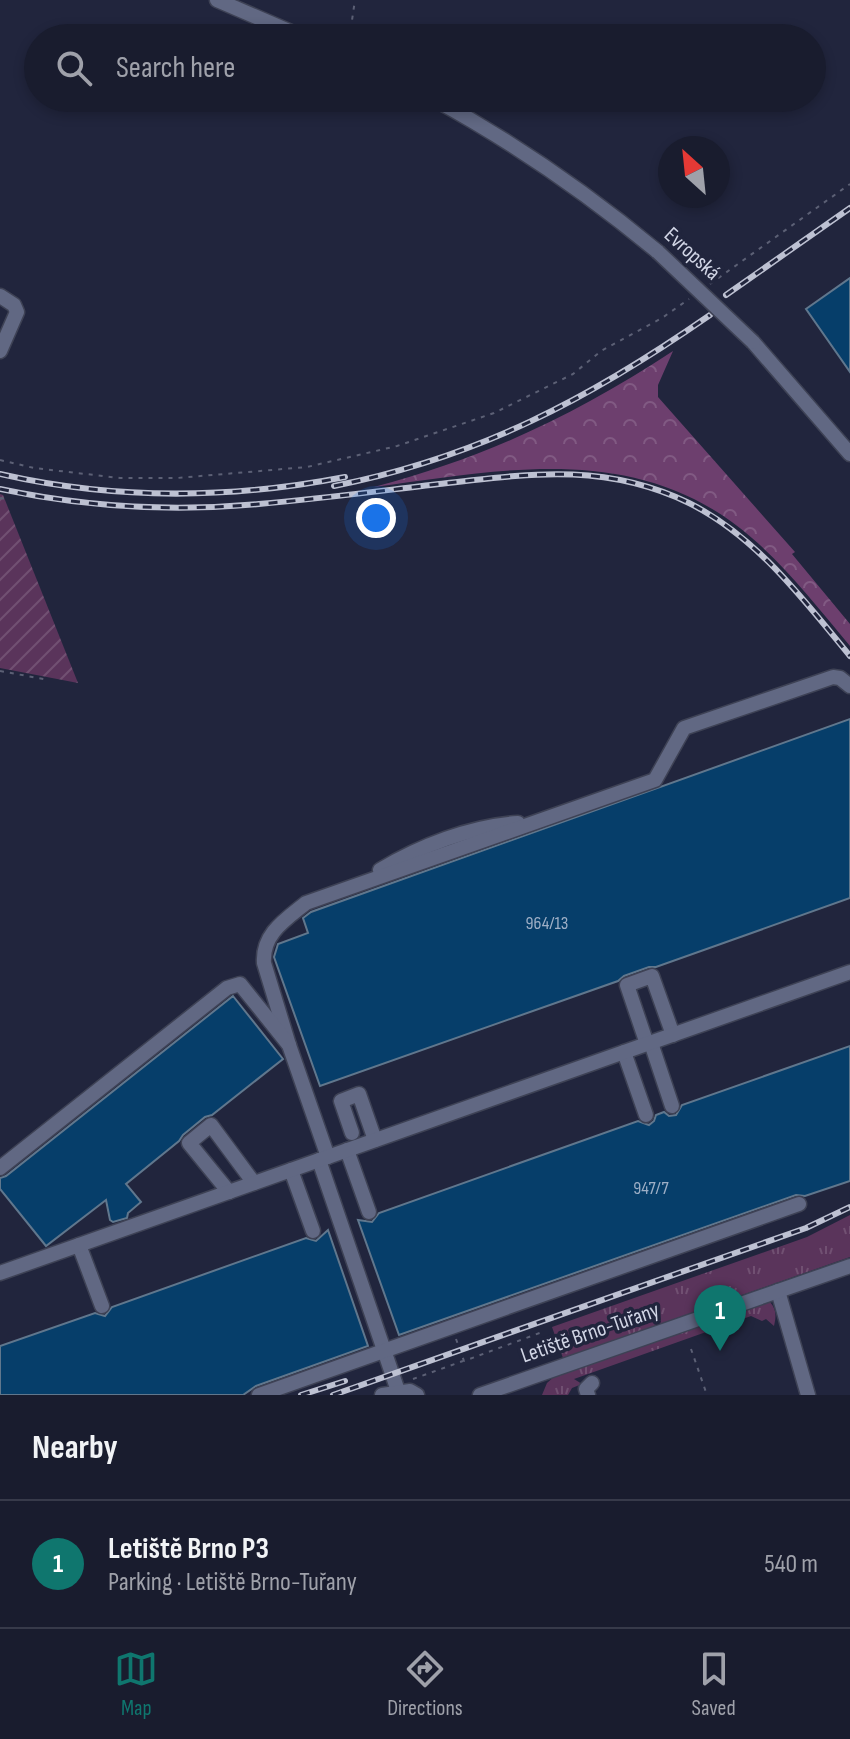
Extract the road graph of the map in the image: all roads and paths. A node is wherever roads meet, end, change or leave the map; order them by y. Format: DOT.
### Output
graph roads {
  1 [pos="217,0"];
  2 [pos="355,0"];
  3 [pos="273,24"];
  4 [pos="351,24"];
  5 [pos="457,112"];
  6 [pos="850,184"];
  7 [pos="705,287"];
  8 [pos="694,295"];
  9 [pos="0,296"];
  10 [pos="0,351"];
  11 [pos="850,454"];
  12 [pos="0,460"];
  13 [pos="0,498"];
  14 [pos="9,500"];
  15 [pos="0,671"];
  16 [pos="49,680"];
  17 [pos="850,686"];
  18 [pos="850,972"];
  19 [pos="673,1035"];
  20 [pos="649,1044"];
  21 [pos="289,1045"];
  22 [pos="624,1052"];
  23 [pos="672,1106"];
  24 [pos="646,1115"];
  25 [pos="352,1133"];
  26 [pos="375,1140"];
  27 [pos="347,1150"];
  28 [pos="324,1159"];
  29 [pos="0,1168"];
  30 [pos="291,1170"];
  31 [pos="254,1183"];
  32 [pos="229,1192"];
  33 [pos="799,1204"];
  34 [pos="369,1212"];
  35 [pos="313,1231"];
  36 [pos="79,1245"];
  37 [pos="850,1266"];
  38 [pos="2,1267"];
  39 [pos="779,1294"];
  40 [pos="102,1306"];
  41 [pos="452,1326"];
  42 [pos="545,1331"];
  43 [pos="691,1349"];
  44 [pos="385,1350"];
  45 [pos="464,1361"];
  46 [pos="398,1388"];
  47 [pos="259,1395"];
  48 [pos="382,1395"];
  49 [pos="417,1395"];
  50 [pos="480,1395"];
  51 [pos="707,1395"];
  52 [pos="808,1395"];
  1 -- 3 [label="street"];
  2 -- 4 [label="path"];
  5 -- 11 [label="street, Evropská, bridge"];
  6 -- 7 [label="path"];
  8 -- 12 [label="path"];
  9 -- 10 [label="street"];
  13 -- 14 [label="path"];
  15 -- 16 [label="path"];
  17 -- 21 [label="street"];
  18 -- 19 [label="street"];
  19 -- 20 [label="street"];
  19 -- 20 [label="street"];
  20 -- 22 [label="street"];
  20 -- 23 [label="street"];
  21 -- 28 [label="street"];
  21 -- 29 [label="street"];
  22 -- 24 [label="street"];
  22 -- 26 [label="street"];
  25 -- 26 [label="street"];
  26 -- 27 [label="street"];
  27 -- 28 [label="street"];
  27 -- 34 [label="street"];
  28 -- 30 [label="street"];
  28 -- 44 [label="street"];
  30 -- 31 [label="street"];
  30 -- 35 [label="street"];
  31 -- 32 [label="street"];
  31 -- 32 [label="street"];
  32 -- 36 [label="street"];
  33 -- 41 [label="street"];
  36 -- 38 [label="street"];
  36 -- 40 [label="street"];
  37 -- 39 [label="street, Letiště Brno-Tuřany"];
  39 -- 50 [label="street, Letiště Brno-Tuřany"];
  39 -- 52 [label="street"];
  41 -- 44 [label="street"];
  41 -- 45 [label="path"];
  42 -- 45 [label="path"];
  43 -- 51 [label="path"];
  44 -- 46 [label="street"];
  44 -- 47 [label="street"];
  45 -- 46 [label="path"];
  46 -- 48 [label="street"];
  46 -- 49 [label="street"];
}
